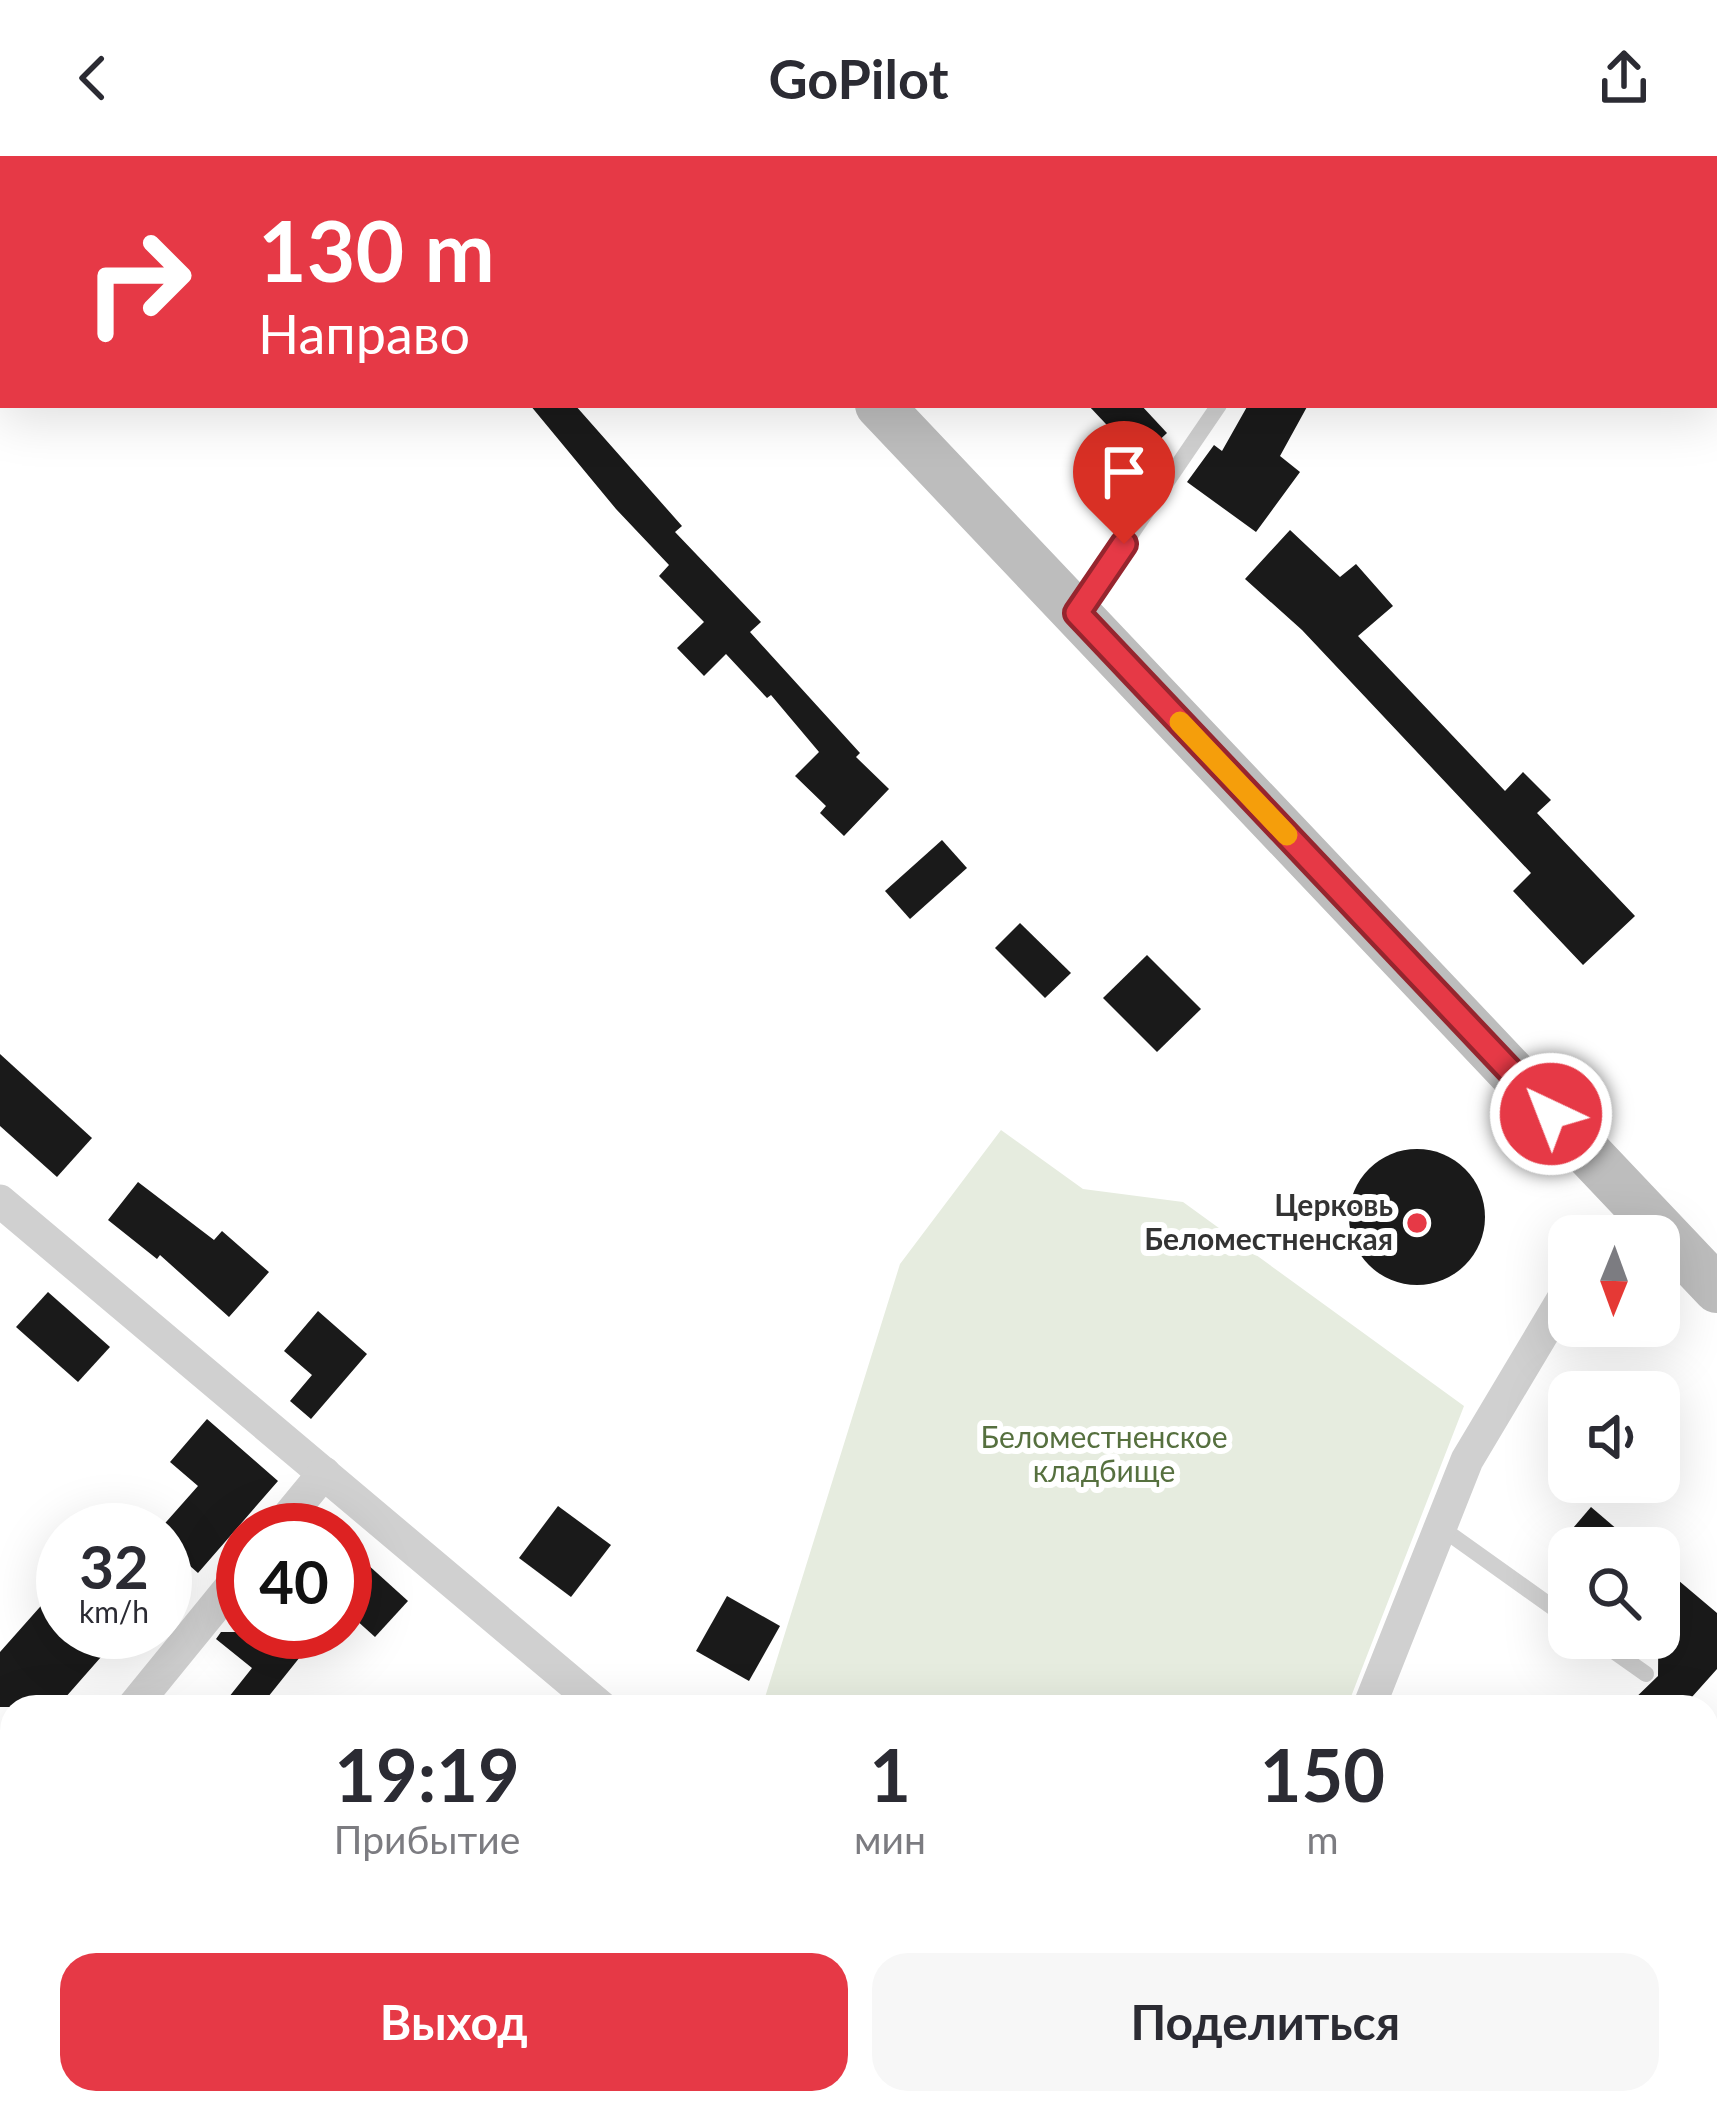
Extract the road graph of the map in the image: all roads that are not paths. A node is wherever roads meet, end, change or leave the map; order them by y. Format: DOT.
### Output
graph roads {
  1 [pos="883,408"];
  2 [pos="1217,408"];
  3 [pos="1077,613"];
  4 [pos="0,1201"];
  5 [pos="1641,1215"];
  6 [pos="1680,1255"];
  7 [pos="1717,1288"];
  8 [pos="1548,1324"];
  9 [pos="324,1473"];
  10 [pos="299,1503"];
  11 [pos="1440,1526"];
  12 [pos="1548,1604"];
  13 [pos="216,1605"];
  14 [pos="1624,1659"];
  15 [pos="1646,1675"];
  16 [pos="143,1695"];
  17 [pos="587,1695"];
  18 [pos="1374,1695"];
  1 -- 3 [label="street"];
  2 -- 3 [label="lane"];
  3 -- 5 [label="street"];
  4 -- 9 [label="street"];
  6 -- 7 [label="street"];
  8 -- 11 [label="street"];
  9 -- 10 [label="street"];
  9 -- 17 [label="street"];
  11 -- 12 [label="lane"];
  11 -- 18 [label="street"];
  13 -- 16 [label="street"];
  14 -- 15 [label="lane"];
}
